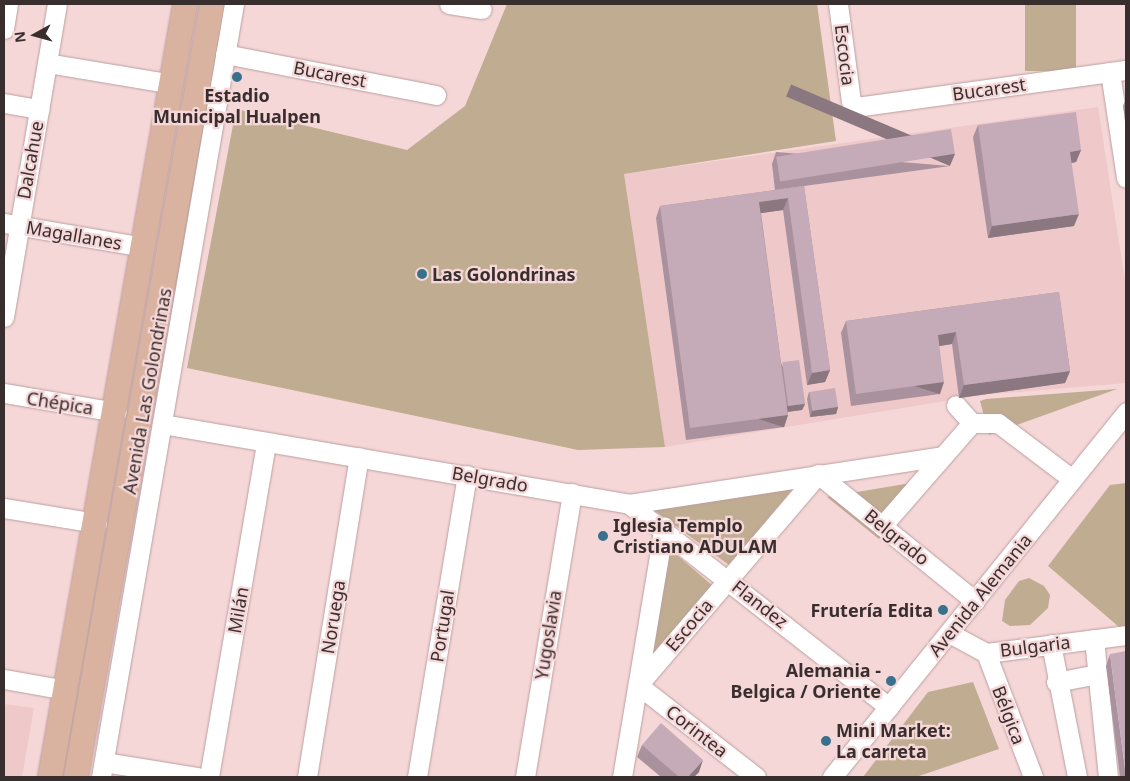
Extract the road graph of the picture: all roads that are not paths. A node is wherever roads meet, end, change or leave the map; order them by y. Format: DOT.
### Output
graph roads {
  1 [pos="8,4"];
  2 [pos="57,4"];
  3 [pos="185,4"];
  4 [pos="212,4"];
  5 [pos="234,4"];
  6 [pos="449,4"];
  7 [pos="838,4"];
  8 [pos="482,9"];
  9 [pos="4,29"];
  10 [pos="225,54"];
  11 [pos="47,63"];
  12 [pos="1118,71"];
  13 [pos="172,84"];
  14 [pos="436,95"];
  15 [pos="4,103"];
  16 [pos="853,106"];
  17 [pos="39,109"];
  18 [pos="1126,178"];
  19 [pos="12,224"];
  20 [pos="144,247"];
  21 [pos="4,317"];
  22 [pos="4,393"];
  23 [pos="956,404"];
  24 [pos="116,412"];
  25 [pos="1126,412"];
  26 [pos="972,423"];
  27 [pos="162,424"];
  28 [pos="266,442"];
  29 [pos="942,456"];
  30 [pos="359,457"];
  31 [pos="818,474"];
  32 [pos="466,475"];
  33 [pos="1072,479"];
  34 [pos="572,493"];
  35 [pos="629,504"];
  36 [pos="4,508"];
  37 [pos="97,523"];
  38 [pos="882,526"];
  39 [pos="664,527"];
  40 [pos="728,579"];
  41 [pos="975,601"];
  42 [pos="949,633"];
  43 [pos="1126,634"];
  44 [pos="1094,639"];
  45 [pos="1051,644"];
  46 [pos="986,653"];
  47 [pos="1098,674"];
  48 [pos="4,679"];
  49 [pos="1056,682"];
  50 [pos="638,685"];
  51 [pos="66,690"];
  52 [pos="889,707"];
  53 [pos="102,769"];
  54 [pos="50,777"];
  55 [pos="76,777"];
  56 [pos="198,777"];
  57 [pos="209,777"];
  58 [pos="307,777"];
  59 [pos="417,777"];
  60 [pos="525,777"];
  61 [pos="622,777"];
  62 [pos="756,777"];
  63 [pos="832,777"];
  64 [pos="1033,777"];
  65 [pos="1077,777"];
  66 [pos="1108,777"];
  1 -- 9 [label="street"];
  2 -- 11 [label="street, Dalcahue"];
  3 -- 13 [label="main road, Avenida Las Golondrinas"];
  4 -- 55 [label="main road, Avenida Las Golondrinas"];
  5 -- 10 [label="street, Avenida Las Golondrinas"];
  6 -- 8 [label="street"];
  7 -- 16 [label="street, Escocia"];
  10 -- 14 [label="street, Bucarest"];
  10 -- 27 [label="street, Avenida Las Golondrinas"];
  11 -- 13 [label="street"];
  11 -- 17 [label="street, Dalcahue"];
  12 -- 16 [label="street, Bucarest"];
  12 -- 18 [label="street"];
  13 -- 20 [label="main road, Avenida Las Golondrinas"];
  15 -- 17 [label="street"];
  17 -- 19 [label="street, Dalcahue"];
  19 -- 20 [label="street, Magallanes"];
  19 -- 21 [label="street, Dalcahue"];
  20 -- 24 [label="main road, Avenida Las Golondrinas"];
  22 -- 24 [label="street, Chépica"];
  23 -- 26 [label="street"];
  24 -- 37 [label="main road, Avenida Las Golondrinas"];
  25 -- 33 [label="street, Avenida Alemania"];
  26 -- 29 [label="street"];
  26 -- 33 [label="street"];
  27 -- 28 [label="street, Belgrado"];
  27 -- 53 [label="street, Avenida Las Golondrinas"];
  28 -- 30 [label="street, Belgrado"];
  28 -- 57 [label="street, Milán"];
  29 -- 31 [label="street, Belgrado"];
  29 -- 38 [label="street"];
  30 -- 32 [label="street, Belgrado"];
  30 -- 58 [label="street, Noruega"];
  31 -- 35 [label="street, Belgrado"];
  31 -- 38 [label="street, Belgrado"];
  31 -- 40 [label="street, Escocia"];
  32 -- 34 [label="street, Belgrado"];
  32 -- 59 [label="street, Portugal"];
  33 -- 41 [label="street, Avenida Alemania"];
  34 -- 35 [label="street, Belgrado"];
  34 -- 60 [label="street, Yugoslavia"];
  35 -- 39 [label="street, Flandez"];
  36 -- 37 [label="street"];
  37 -- 51 [label="main road, Avenida Las Golondrinas"];
  38 -- 41 [label="street, Belgrado"];
  39 -- 40 [label="street, Flandez"];
  39 -- 50 [label="street, Escocia"];
  40 -- 50 [label="street, Escocia"];
  40 -- 52 [label="street, Flandez"];
  41 -- 42 [label="street, Avenida Alemania"];
  42 -- 46 [label="street, Bulgaria"];
  42 -- 52 [label="street, Avenida Alemania"];
  43 -- 44 [label="street, Bulgaria"];
  44 -- 45 [label="street, Bulgaria"];
  44 -- 47 [label="street"];
  45 -- 46 [label="street, Bulgaria"];
  45 -- 49 [label="street"];
  46 -- 64 [label="street, Bélgica"];
  47 -- 49 [label="street"];
  47 -- 66 [label="street"];
  48 -- 51 [label="street"];
  49 -- 65 [label="street"];
  50 -- 61 [label="street, Escocia"];
  50 -- 62 [label="street, Corintea"];
  51 -- 54 [label="main road, Avenida Las Golondrinas"];
  52 -- 63 [label="street, Avenida Alemania"];
  53 -- 56 [label="street"];
}
